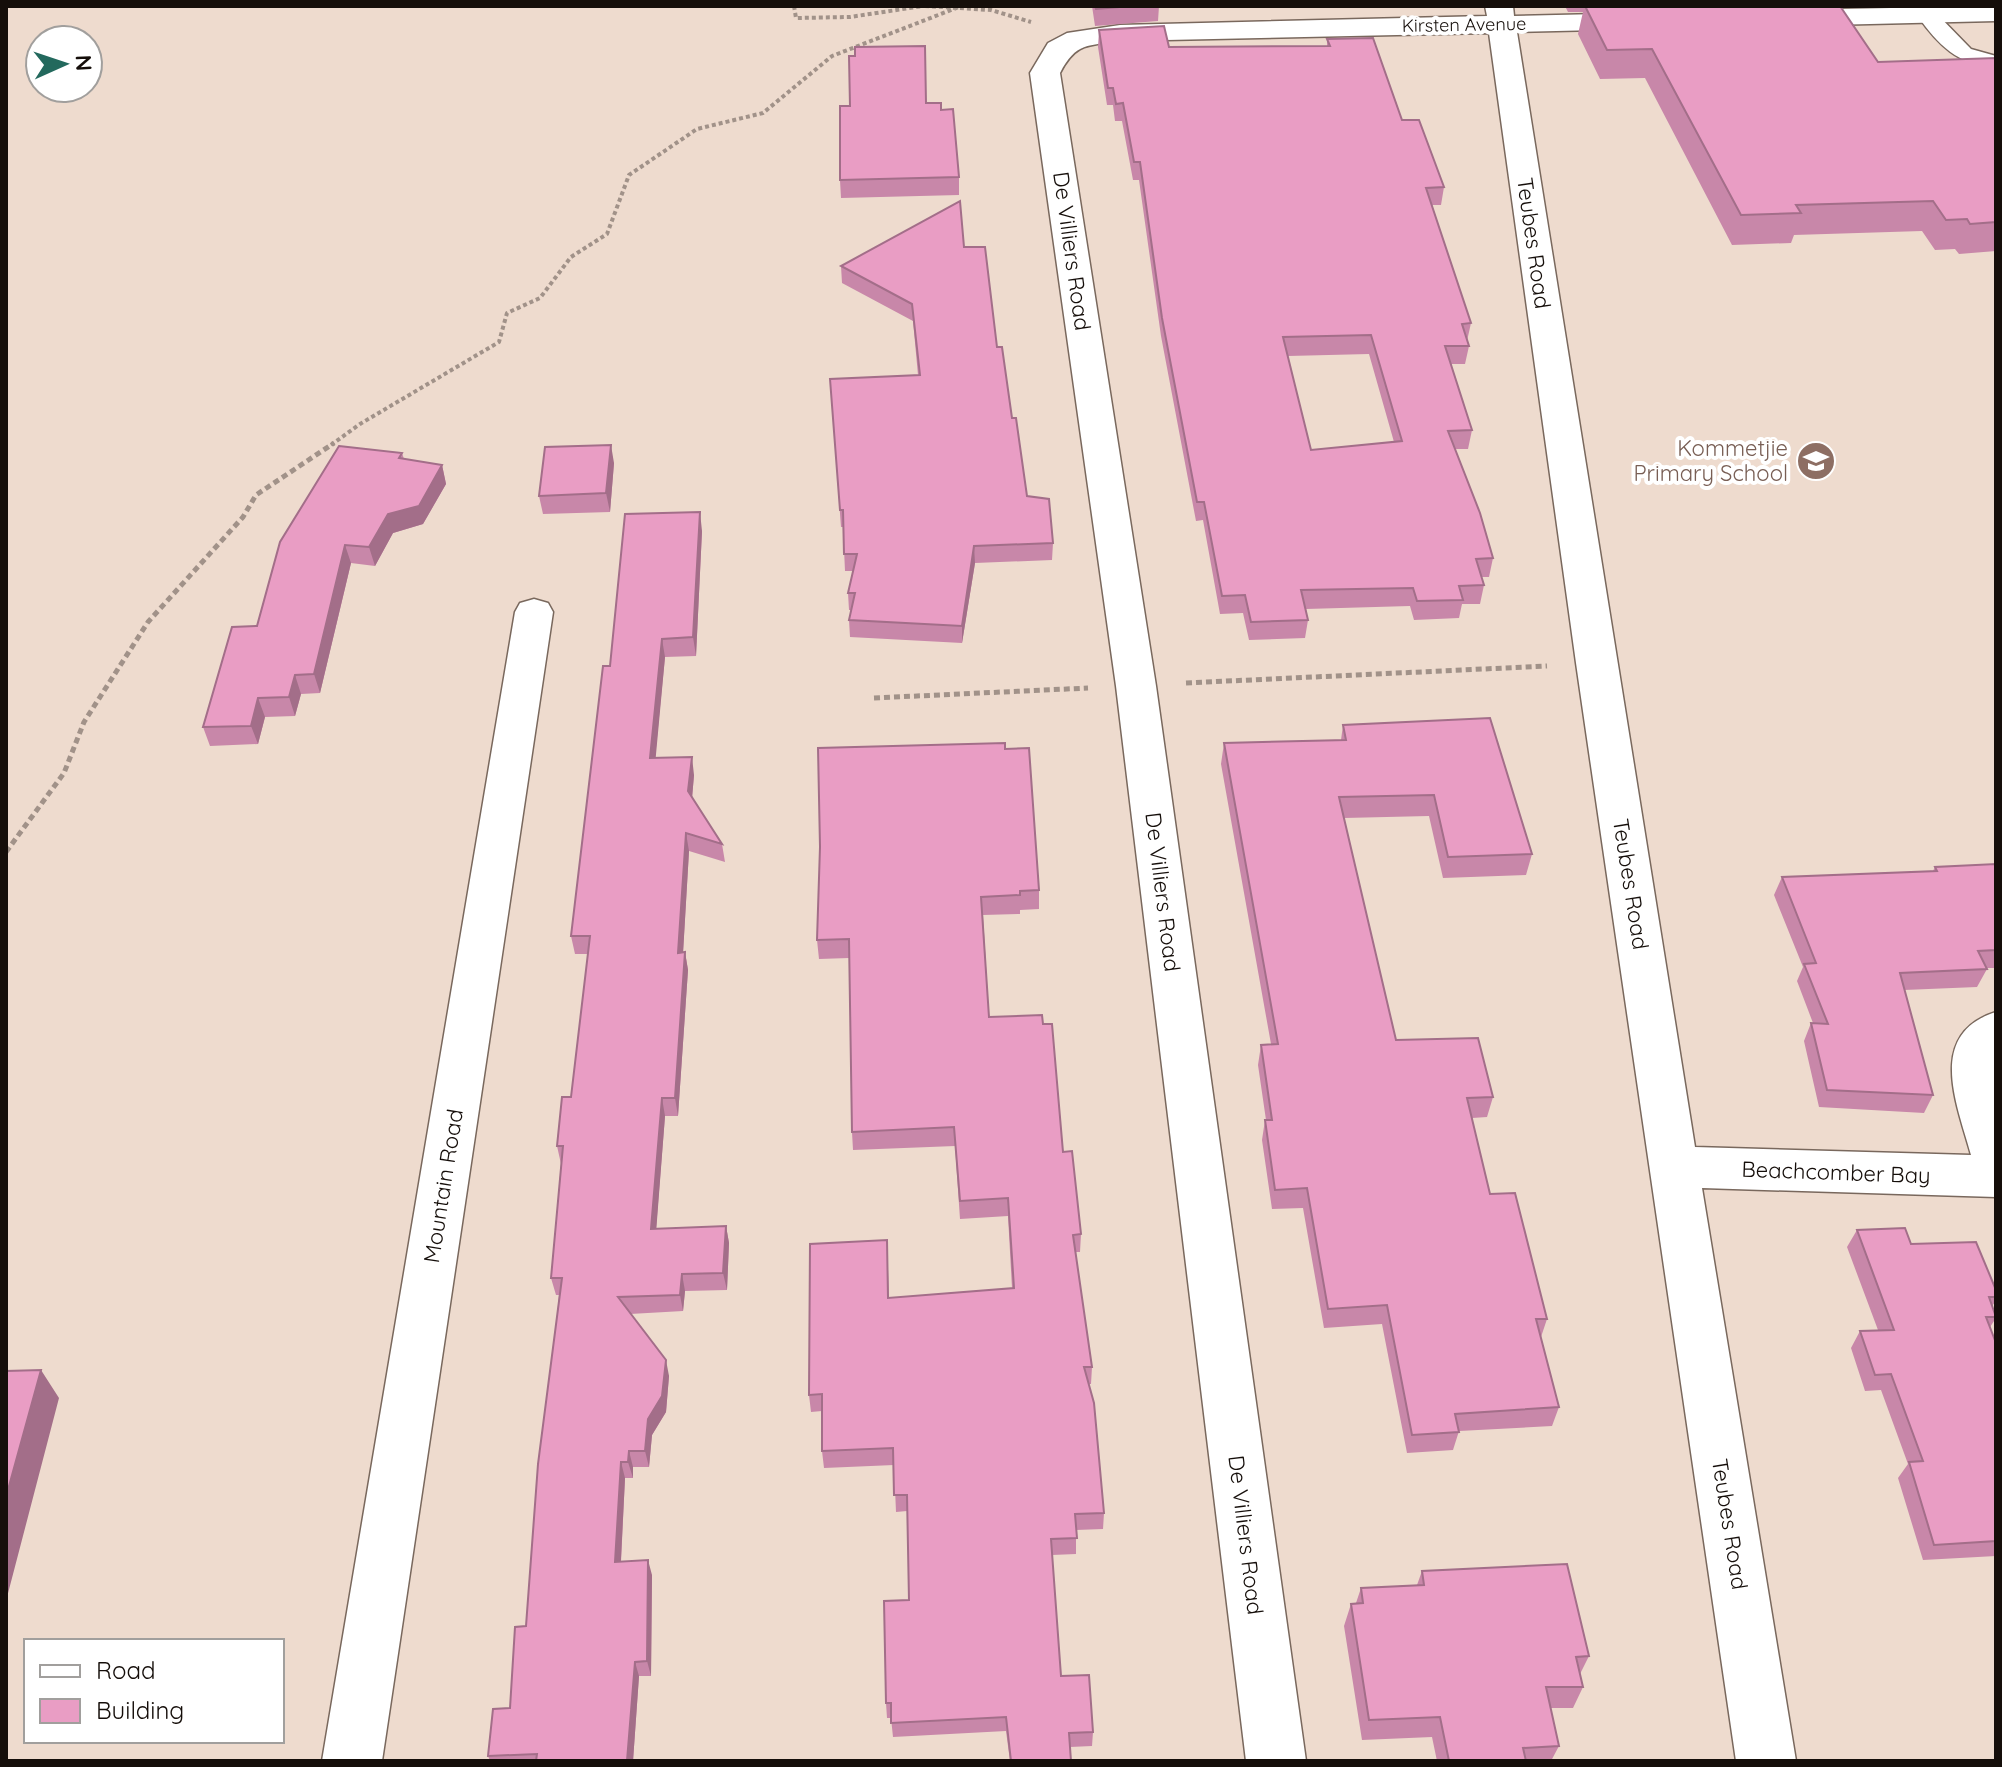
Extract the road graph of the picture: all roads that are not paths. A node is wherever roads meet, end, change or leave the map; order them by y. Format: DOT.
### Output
graph roads {
  1 [pos="1996,13"];
  2 [pos="1501,15"];
  3 [pos="1927,15"];
  4 [pos="1316,17"];
  5 [pos="1754,19"];
  6 [pos="1675,20"];
  7 [pos="1077,39"];
  8 [pos="1996,62"];
  9 [pos="534,612"];
  10 [pos="1996,1030"];
  11 [pos="1996,1156"];
  12 [pos="1677,1167"];
  13 [pos="1996,1176"];
  14 [pos="352,1761"];
  15 [pos="1276,1761"];
  16 [pos="1766,1761"];
  1 -- 3 [label="street"];
  2 -- 4 [label="street, Kirsten Avenue"];
  2 -- 6 [label="street, Kirsten Avenue"];
  2 -- 12 [label="street, Teubes Road"];
  3 -- 5 [label="street"];
  3 -- 8 [label="lane"];
  4 -- 7 [label="street, Kirsten Avenue"];
  7 -- 15 [label="street, De Villiers Road"];
  9 -- 14 [label="street, Mountain Road"];
  10 -- 11 [label="street"];
  12 -- 13 [label="street, Beachcomber Bay"];
  12 -- 16 [label="street, Teubes Road"];
}
